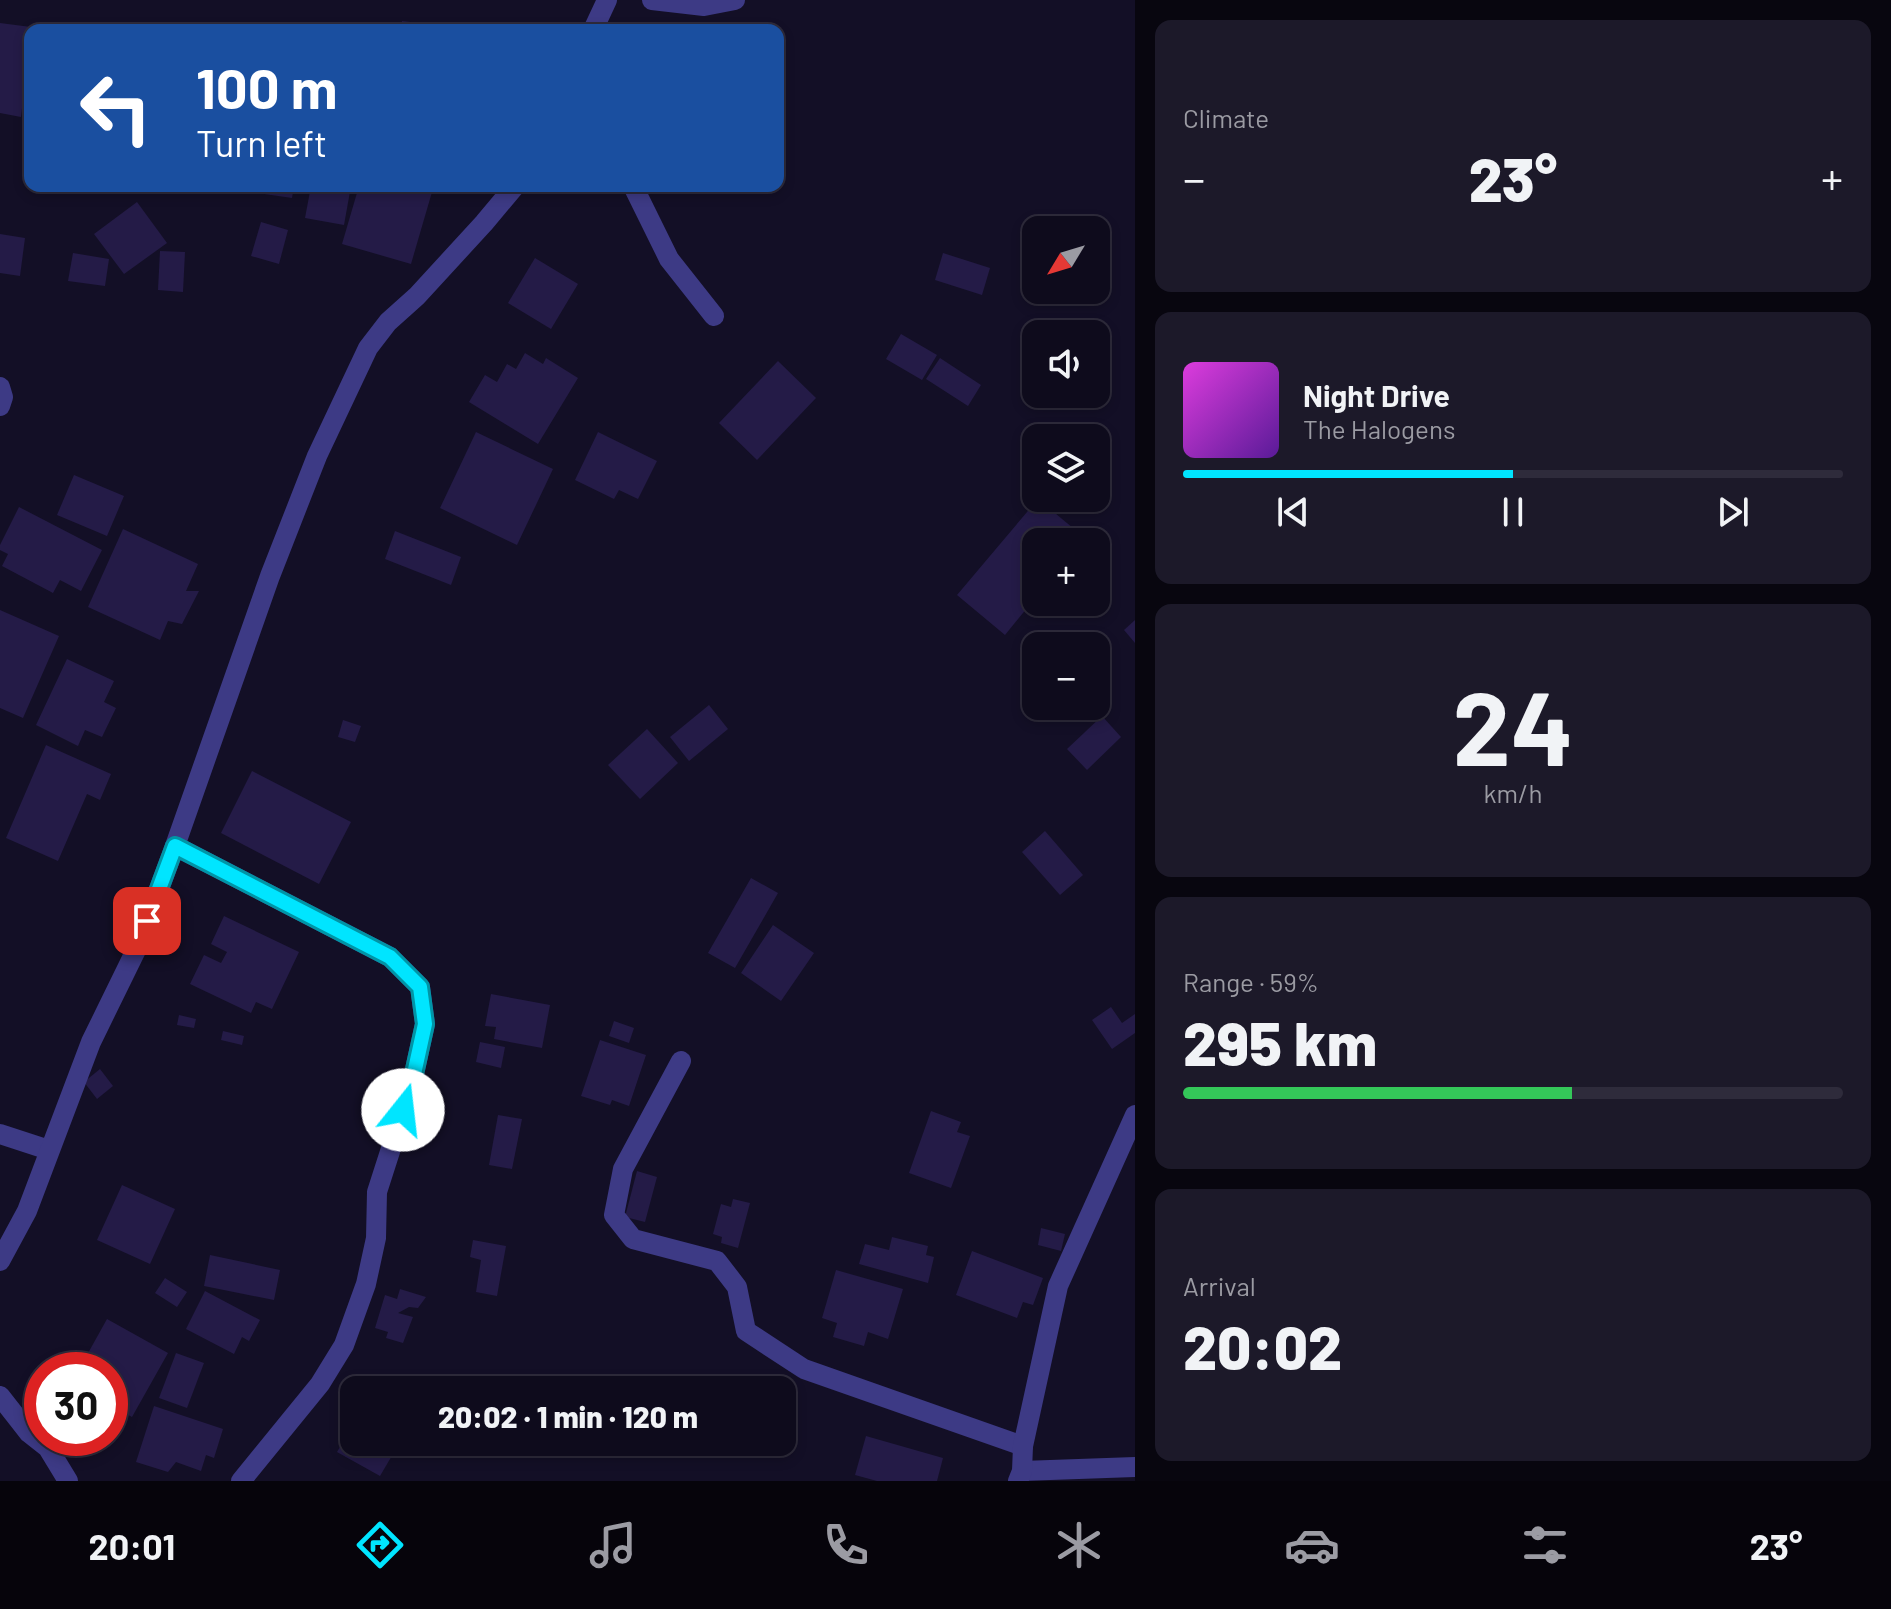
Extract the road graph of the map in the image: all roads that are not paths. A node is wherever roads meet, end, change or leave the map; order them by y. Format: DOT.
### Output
graph roads {
  1 [pos="607,0"];
  2 [pos="652,0"];
  3 [pos="735,0"];
  4 [pos="596,24"];
  5 [pos="510,192"];
  6 [pos="636,192"];
  7 [pos="714,316"];
  8 [pos="0,387"];
  9 [pos="0,406"];
  10 [pos="175,846"];
  11 [pos="681,1061"];
  12 [pos="1135,1115"];
  13 [pos="0,1134"];
  14 [pos="49,1150"];
  15 [pos="0,1261"];
  16 [pos="0,1396"];
  17 [pos="1023,1446"];
  18 [pos="1135,1467"];
  19 [pos="1020,1476"];
  20 [pos="68,1481"];
  21 [pos="241,1481"];
  1 -- 4 [label="street"];
  2 -- 3 [label="street"];
  5 -- 10 [label="street"];
  6 -- 7 [label="street"];
  8 -- 9 [label="street"];
  10 -- 14 [label="street"];
  10 -- 21 [label="street"];
  11 -- 17 [label="street"];
  12 -- 17 [label="street"];
  13 -- 14 [label="street"];
  14 -- 15 [label="street"];
  16 -- 20 [label="street"];
  17 -- 19 [label="street"];
  18 -- 19 [label="street"];
}
